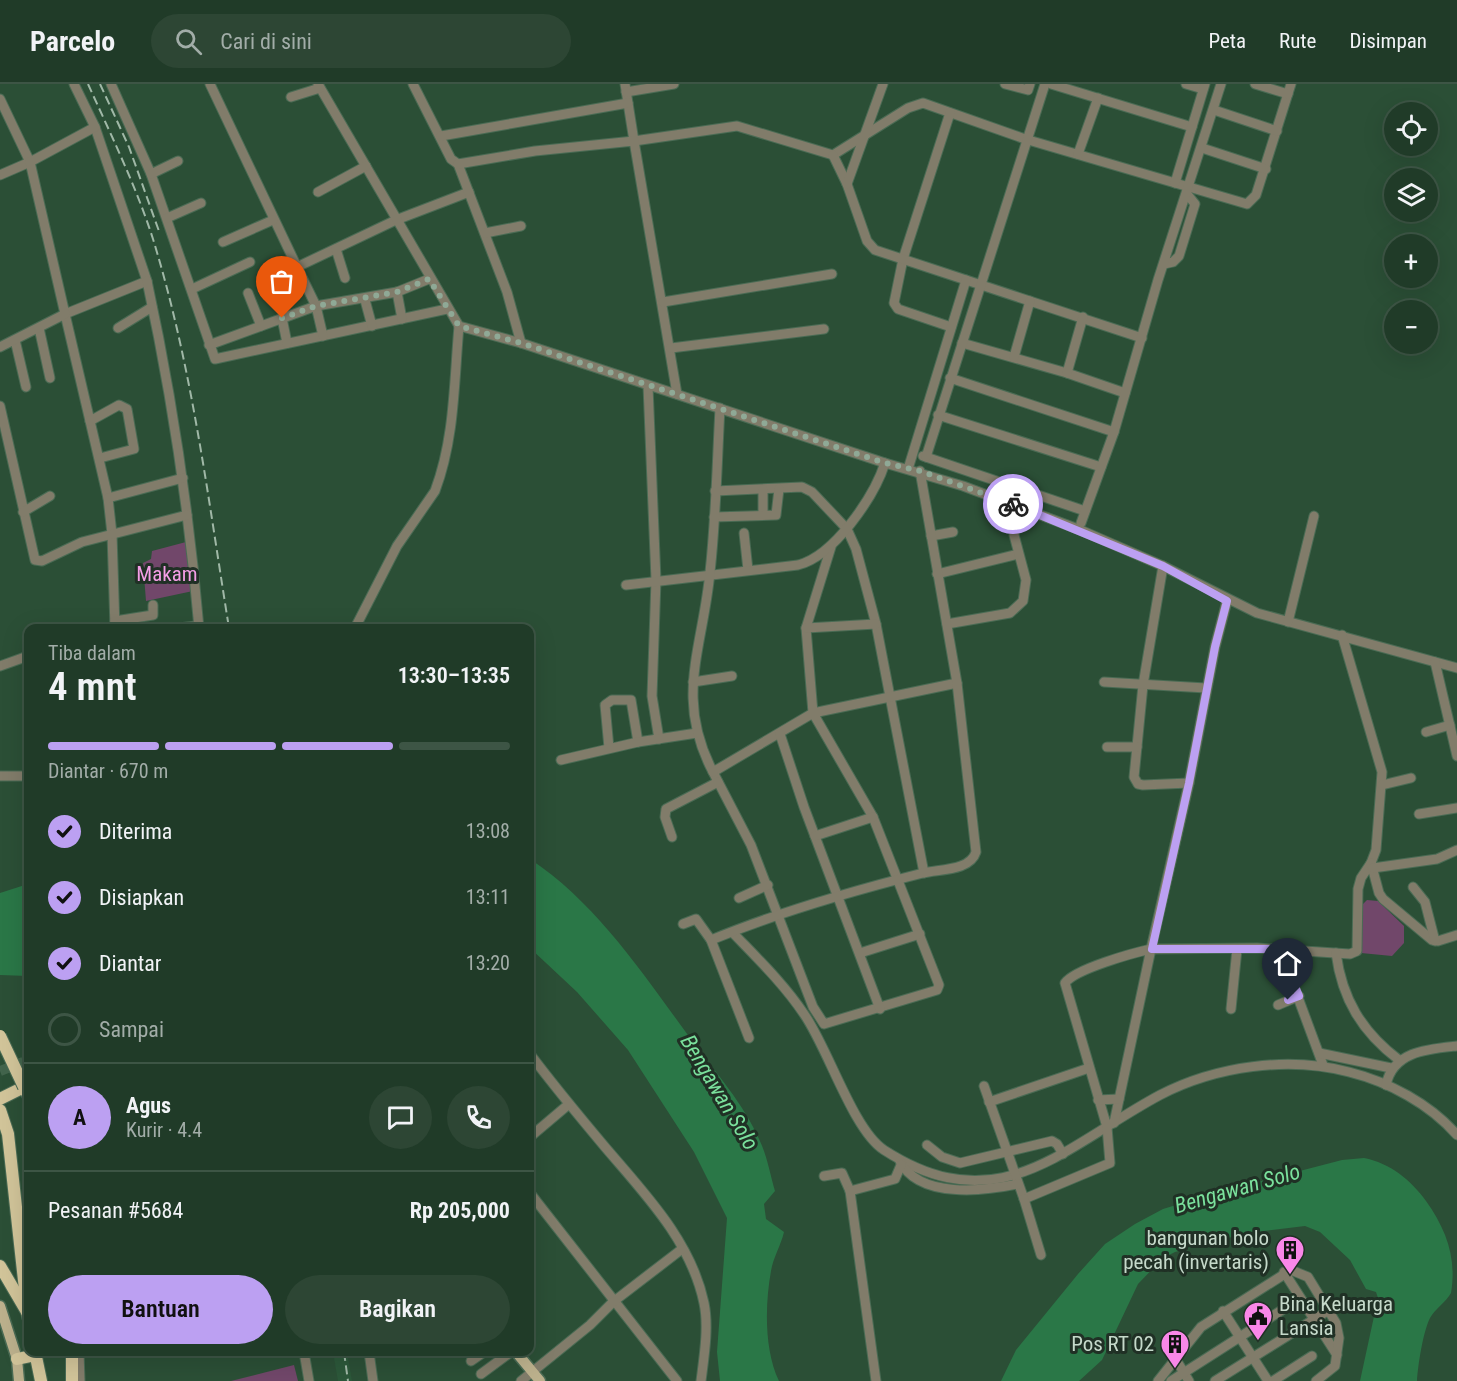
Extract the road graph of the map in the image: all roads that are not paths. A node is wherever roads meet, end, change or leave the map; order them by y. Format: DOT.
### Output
graph roads {
  1 [pos="74,84"];
  2 [pos="111,84"];
  3 [pos="210,84"];
  4 [pos="413,84"];
  5 [pos="674,84"];
  6 [pos="882,84"];
  7 [pos="1005,84"];
  8 [pos="1045,84"];
  9 [pos="1051,84"];
  10 [pos="1186,84"];
  11 [pos="1221,84"];
  12 [pos="1255,84"];
  13 [pos="319,86"];
  14 [pos="1029,87"];
  15 [pos="1204,87"];
  16 [pos="626,88"];
  17 [pos="1290,89"];
  18 [pos="1040,95"];
  19 [pos="291,98"];
  20 [pos="1098,98"];
  21 [pos="0,99"];
  22 [pos="628,103"];
  23 [pos="1214,110"];
  24 [pos="950,113"];
  25 [pos="1192,127"];
  26 [pos="95,128"];
  27 [pos="1277,131"];
  28 [pos="441,136"];
  29 [pos="864,136"];
  30 [pos="1025,139"];
  31 [pos="634,141"];
  32 [pos="1202,148"];
  33 [pos="1078,154"];
  34 [pos="833,155"];
  35 [pos="178,161"];
  36 [pos="30,162"];
  37 [pos="458,164"];
  38 [pos="366,166"];
  39 [pos="1266,169"];
  40 [pos="151,174"];
  41 [pos="0,175"];
  42 [pos="1175,183"];
  43 [pos="847,184"];
  44 [pos="1188,191"];
  45 [pos="318,192"];
  46 [pos="469,192"];
  47 [pos="201,203"];
  48 [pos="167,218"];
  49 [pos="273,220"];
  50 [pos="396,220"];
  51 [pos="522,226"];
  52 [pos="485,233"];
  53 [pos="223,242"];
  54 [pos="336,249"];
  55 [pos="903,259"];
  56 [pos="250,262"];
  57 [pos="297,267"];
  58 [pos="832,274"];
  59 [pos="345,278"];
  60 [pos="429,279"];
  61 [pos="966,280"];
  62 [pos="147,281"];
  63 [pos="979,284"];
  64 [pos="192,289"];
  65 [pos="397,292"];
  66 [pos="248,293"];
  67 [pos="365,300"];
  68 [pos="1030,301"];
  69 [pos="663,302"];
  70 [pos="316,306"];
  71 [pos="152,307"];
  72 [pos="447,309"];
  73 [pos="65,314"];
  74 [pos="1083,317"];
  75 [pos="282,318"];
  76 [pos="402,318"];
  77 [pos="261,326"];
  78 [pos="372,326"];
  79 [pos="459,326"];
  80 [pos="118,327"];
  81 [pos="951,327"];
  82 [pos="39,328"];
  83 [pos="824,329"];
  84 [pos="323,336"];
  85 [pos="1142,338"];
  86 [pos="15,340"];
  87 [pos="287,343"];
  88 [pos="521,343"];
  89 [pos="962,344"];
  90 [pos="209,345"];
  91 [pos="0,347"];
  92 [pos="671,348"];
  93 [pos="1014,357"];
  94 [pos="1067,373"];
  95 [pos="50,378"];
  96 [pos="950,378"];
  97 [pos="648,386"];
  98 [pos="26,387"];
  99 [pos="1125,393"];
  100 [pos="677,394"];
  101 [pos="0,406"];
  102 [pos="720,408"];
  103 [pos="938,416"];
  104 [pos="90,421"];
  105 [pos="1114,432"];
  106 [pos="914,453"];
  107 [pos="926,457"];
  108 [pos="100,459"];
  109 [pos="885,463"];
  110 [pos="1101,467"];
  111 [pos="908,469"];
  112 [pos="920,471"];
  113 [pos="183,478"];
  114 [pos="778,489"];
  115 [pos="763,490"];
  116 [pos="715,491"];
  117 [pos="50,496"];
  118 [pos="108,498"];
  119 [pos="1017,506"];
  120 [pos="1085,511"];
  121 [pos="23,512"];
  122 [pos="187,515"];
  123 [pos="763,515"];
  124 [pos="1314,516"];
  125 [pos="714,517"];
  126 [pos="1081,523"];
  127 [pos="847,529"];
  128 [pos="953,532"];
  129 [pos="744,533"];
  130 [pos="112,534"];
  131 [pos="931,536"];
  132 [pos="831,547"];
  133 [pos="1018,554"];
  134 [pos="1163,566"];
  135 [pos="748,570"];
  136 [pos="710,573"];
  137 [pos="937,574"];
  138 [pos="656,580"];
  139 [pos="626,585"];
  140 [pos="1227,601"];
  141 [pos="153,605"];
  142 [pos="1288,622"];
  143 [pos="115,624"];
  144 [pos="119,624"];
  145 [pos="198,624"];
  146 [pos="357,624"];
  147 [pos="876,624"];
  148 [pos="947,624"];
  149 [pos="806,628"];
  150 [pos="1342,635"];
  151 [pos="24,657"];
  152 [pos="1435,662"];
  153 [pos="0,666"];
  154 [pos="1457,668"];
  155 [pos="732,676"];
  156 [pos="693,682"];
  157 [pos="957,682"];
  158 [pos="1104,682"];
  159 [pos="1143,685"];
  160 [pos="1206,688"];
  161 [pos="890,694"];
  162 [pos="813,713"];
  163 [pos="1450,725"];
  164 [pos="1425,732"];
  165 [pos="697,733"];
  166 [pos="780,734"];
  167 [pos="659,739"];
  168 [pos="638,742"];
  169 [pos="1107,747"];
  170 [pos="1137,747"];
  171 [pos="609,748"];
  172 [pos="1457,756"];
  173 [pos="561,760"];
  174 [pos="713,772"];
  175 [pos="0,776"];
  176 [pos="24,776"];
  177 [pos="1411,778"];
  178 [pos="718,782"];
  179 [pos="1189,783"];
  180 [pos="1382,785"];
  181 [pos="1457,808"];
  182 [pos="1419,814"];
  183 [pos="873,817"];
  184 [pos="815,836"];
  185 [pos="672,837"];
  186 [pos="1457,850"];
  187 [pos="1372,866"];
  188 [pos="924,873"];
  189 [pos="899,881"];
  190 [pos="768,885"];
  191 [pos="1413,887"];
  192 [pos="839,897"];
  193 [pos="739,898"];
  194 [pos="780,915"];
  195 [pos="683,924"];
  196 [pos="732,933"];
  197 [pos="920,934"];
  198 [pos="1457,935"];
  199 [pos="711,940"];
  200 [pos="1435,941"];
  201 [pos="1152,949"];
  202 [pos="1280,949"];
  203 [pos="1237,950"];
  204 [pos="860,953"];
  205 [pos="1336,953"];
  206 [pos="1299,996"];
  207 [pos="1278,1005"];
  208 [pos="813,1007"];
  209 [pos="880,1009"];
  210 [pos="1231,1009"];
  211 [pos="806,1016"];
  212 [pos="0,1036"];
  213 [pos="749,1038"];
  214 [pos="1457,1046"];
  215 [pos="1319,1053"];
  216 [pos="534,1059"];
  217 [pos="1399,1060"];
  218 [pos="1323,1065"];
  219 [pos="1089,1068"];
  220 [pos="1392,1068"];
  221 [pos="1386,1085"];
  222 [pos="984,1086"];
  223 [pos="24,1087"];
  224 [pos="24,1092"];
  225 [pos="0,1099"];
  226 [pos="1119,1099"];
  227 [pos="1098,1100"];
  228 [pos="989,1102"];
  229 [pos="568,1104"];
  230 [pos="0,1110"];
  231 [pos="1110,1125"];
  232 [pos="8,1134"];
  233 [pos="534,1134"];
  234 [pos="1457,1135"];
  235 [pos="927,1145"];
  236 [pos="0,1153"];
  237 [pos="1008,1154"];
  238 [pos="1063,1154"];
  239 [pos="900,1162"];
  240 [pos="824,1176"];
  241 [pos="913,1177"];
  242 [pos="951,1178"];
  243 [pos="895,1179"];
  244 [pos="1017,1180"];
  245 [pos="936,1186"];
  246 [pos="850,1191"];
  247 [pos="534,1198"];
  248 [pos="1024,1199"];
  249 [pos="682,1249"];
  250 [pos="1041,1256"];
  251 [pos="0,1266"];
  252 [pos="1284,1272"];
  253 [pos="24,1279"];
  254 [pos="613,1302"];
  255 [pos="0,1306"];
  256 [pos="24,1308"];
  257 [pos="1282,1310"];
  258 [pos="1329,1310"];
  259 [pos="1223,1311"];
  260 [pos="1313,1319"];
  261 [pos="1238,1336"];
  262 [pos="1336,1355"];
  263 [pos="26,1356"];
  264 [pos="36,1356"];
  265 [pos="72,1356"];
  266 [pos="79,1356"];
  267 [pos="305,1356"];
  268 [pos="370,1356"];
  269 [pos="478,1356"];
  270 [pos="506,1356"];
  271 [pos="519,1356"];
  272 [pos="1312,1356"];
  273 [pos="1252,1357"];
  274 [pos="1175,1358"];
  275 [pos="17,1359"];
  276 [pos="471,1361"];
  277 [pos="1183,1372"];
  278 [pos="481,1374"];
  279 [pos="536,1377"];
  280 [pos="20,1381"];
  281 [pos="41,1381"];
  282 [pos="72,1381"];
  283 [pos="80,1381"];
  284 [pos="309,1381"];
  285 [pos="373,1381"];
  286 [pos="521,1381"];
  287 [pos="677,1381"];
  288 [pos="701,1381"];
  289 [pos="876,1381"];
  290 [pos="1158,1381"];
  291 [pos="1170,1381"];
  292 [pos="1189,1381"];
  293 [pos="1215,1381"];
  294 [pos="1269,1381"];
  295 [pos="1316,1381"];
  1 -- 26 [label="street"];
  2 -- 40 [label="street"];
  3 -- 49 [label="street"];
  4 -- 28 [label="street"];
  5 -- 16 [label="street"];
  6 -- 29 [label="street"];
  7 -- 14 [label="street"];
  8 -- 18 [label="street"];
  9 -- 20 [label="street"];
  10 -- 15 [label="street"];
  11 -- 23 [label="street"];
  12 -- 17 [label="street"];
  13 -- 19 [label="street"];
  13 -- 38 [label="street"];
  14 -- 18 [label="street"];
  15 -- 25 [label="street"];
  16 -- 22 [label="street"];
  17 -- 27 [label="street"];
  18 -- 30 [label="street"];
  20 -- 25 [label="street"];
  20 -- 33 [label="street"];
  21 -- 36 [label="street"];
  22 -- 28 [label="street"];
  22 -- 31 [label="street"];
  23 -- 27 [label="street"];
  23 -- 32 [label="street"];
  24 -- 29 [label="street"];
  24 -- 30 [label="street"];
  24 -- 55 [label="street"];
  25 -- 42 [label="street"];
  26 -- 36 [label="street"];
  26 -- 62 [label="street"];
  27 -- 39 [label="street"];
  28 -- 37 [label="street"];
  29 -- 34 [label="street"];
  29 -- 43 [label="street"];
  30 -- 33 [label="street"];
  30 -- 63 [label="street"];
  31 -- 34 [label="street"];
  31 -- 37 [label="street"];
  31 -- 69 [label="street"];
  32 -- 39 [label="street"];
  32 -- 44 [label="street"];
  33 -- 42 [label="street"];
  34 -- 43 [label="street"];
  35 -- 40 [label="street"];
  36 -- 41 [label="street"];
  36 -- 73 [label="street"];
  37 -- 46 [label="street"];
  38 -- 45 [label="street"];
  38 -- 50 [label="street"];
  39 -- 44 [label="street"];
  40 -- 48 [label="street"];
  42 -- 44 [label="street"];
  43 -- 55 [label="street"];
  44 -- 85 [label="street"];
  46 -- 50 [label="street"];
  46 -- 52 [label="street"];
  47 -- 48 [label="street"];
  48 -- 64 [label="street"];
  49 -- 53 [label="street"];
  49 -- 57 [label="street"];
  50 -- 54 [label="street"];
  50 -- 60 [label="street"];
  51 -- 52 [label="street"];
  52 -- 88 [label="street"];
  54 -- 57 [label="street"];
  54 -- 59 [label="street"];
  55 -- 61 [label="street"];
  55 -- 81 [label="street"];
  56 -- 64 [label="street"];
  57 -- 70 [label="street"];
  58 -- 69 [label="street"];
  60 -- 65 [label="street"];
  60 -- 72 [label="street"];
  61 -- 63 [label="street"];
  61 -- 81 [label="street"];
  62 -- 71 [label="street"];
  62 -- 73 [label="street"];
  63 -- 68 [label="street"];
  63 -- 89 [label="street"];
  64 -- 90 [label="street"];
  65 -- 67 [label="street"];
  65 -- 76 [label="street"];
  66 -- 77 [label="street"];
  67 -- 70 [label="street"];
  67 -- 78 [label="street"];
  68 -- 74 [label="street"];
  68 -- 93 [label="street"];
  69 -- 92 [label="street"];
  70 -- 75 [label="street"];
  70 -- 84 [label="street"];
  71 -- 80 [label="street"];
  71 -- 113 [label="street"];
  72 -- 76 [label="street"];
  72 -- 79 [label="street"];
  73 -- 82 [label="street"];
  73 -- 104 [label="street"];
  74 -- 85 [label="street"];
  74 -- 94 [label="street"];
  75 -- 77 [label="street"];
  75 -- 87 [label="street"];
  76 -- 78 [label="street"];
  77 -- 90 [label="street"];
  78 -- 84 [label="street"];
  79 -- 88 [label="street"];
  79 -- 146 [label="street"];
  81 -- 106 [label="street"];
  82 -- 86 [label="street"];
  82 -- 95 [label="street"];
  83 -- 92 [label="street"];
  84 -- 87 [label="street"];
  85 -- 99 [label="street"];
  86 -- 91 [label="street"];
  86 -- 98 [label="street"];
  87 -- 90 [label="street"];
  88 -- 97 [label="street"];
  89 -- 93 [label="street"];
  89 -- 96 [label="street"];
  92 -- 100 [label="street"];
  93 -- 94 [label="street"];
  94 -- 99 [label="street"];
  96 -- 103 [label="street"];
  96 -- 105 [label="street"];
  97 -- 100 [label="street"];
  97 -- 138 [label="street"];
  99 -- 105 [label="street"];
  100 -- 102 [label="street"];
  101 -- 121 [label="street"];
  102 -- 109 [label="street"];
  102 -- 116 [label="street"];
  103 -- 107 [label="street"];
  103 -- 110 [label="street"];
  104 -- 108 [label="street"];
  104 -- 108 [label="street"];
  105 -- 110 [label="street"];
  106 -- 107 [label="street"];
  106 -- 111 [label="street"];
  107 -- 120 [label="street"];
  108 -- 118 [label="street"];
  109 -- 111 [label="street"];
  109 -- 127 [label="street"];
  110 -- 120 [label="street"];
  111 -- 112 [label="street"];
  112 -- 119 [label="street"];
  112 -- 131 [label="street"];
  113 -- 118 [label="street"];
  113 -- 122 [label="street"];
  114 -- 115 [label="street"];
  114 -- 123 [label="street"];
  114 -- 127 [label="street"];
  115 -- 116 [label="street"];
  115 -- 123 [label="street"];
  116 -- 125 [label="street"];
  117 -- 121 [label="street"];
  118 -- 130 [label="street"];
  119 -- 133 [label="street"];
  119 -- 134 [label="street"];
  120 -- 126 [label="street"];
  121 -- 130 [label="street"];
  122 -- 130 [label="street"];
  122 -- 145 [label="street"];
  123 -- 125 [label="street"];
  124 -- 142 [label="street"];
  125 -- 136 [label="street"];
  127 -- 132 [label="street"];
  127 -- 147 [label="street"];
  128 -- 131 [label="street"];
  129 -- 135 [label="street"];
  130 -- 143 [label="street"];
  131 -- 137 [label="street"];
  132 -- 135 [label="street"];
  132 -- 149 [label="street"];
  133 -- 137 [label="street"];
  133 -- 148 [label="street"];
  134 -- 140 [label="street"];
  134 -- 159 [label="street"];
  135 -- 136 [label="street"];
  136 -- 138 [label="street"];
  136 -- 156 [label="street"];
  137 -- 148 [label="street"];
  138 -- 139 [label="street"];
  138 -- 167 [label="street"];
  140 -- 142 [label="street"];
  140 -- 160 [label="street"];
  141 -- 144 [label="street"];
  142 -- 150 [label="street"];
  147 -- 149 [label="street"];
  147 -- 161 [label="street"];
  148 -- 157 [label="street"];
  149 -- 162 [label="street"];
  150 -- 152 [label="street"];
  150 -- 180 [label="street"];
  151 -- 153 [label="street"];
  152 -- 154 [label="street"];
  152 -- 163 [label="street"];
  155 -- 156 [label="street"];
  156 -- 165 [label="street"];
  157 -- 161 [label="street"];
  157 -- 188 [label="street"];
  158 -- 159 [label="street"];
  159 -- 160 [label="street"];
  159 -- 170 [label="street"];
  160 -- 179 [label="street"];
  161 -- 162 [label="street"];
  161 -- 188 [label="street"];
  162 -- 166 [label="street"];
  162 -- 183 [label="street"];
  163 -- 164 [label="street"];
  163 -- 172 [label="street"];
  165 -- 167 [label="street"];
  165 -- 174 [label="street"];
  166 -- 174 [label="street"];
  166 -- 184 [label="street"];
  167 -- 168 [label="street"];
  168 -- 171 [label="street"];
  168 -- 171 [label="street"];
  169 -- 170 [label="street"];
  170 -- 179 [label="street"];
  171 -- 173 [label="street"];
  174 -- 178 [label="street"];
  175 -- 176 [label="street"];
  177 -- 180 [label="street"];
  178 -- 185 [label="street"];
  178 -- 190 [label="street"];
  179 -- 201 [label="street"];
  180 -- 187 [label="street"];
  181 -- 182 [label="street"];
  183 -- 184 [label="street"];
  183 -- 189 [label="street"];
  184 -- 192 [label="street"];
  186 -- 187 [label="street"];
  187 -- 200 [label="street"];
  187 -- 205 [label="street"];
  188 -- 189 [label="street"];
  189 -- 192 [label="street"];
  189 -- 197 [label="street"];
  190 -- 193 [label="street"];
  190 -- 194 [label="street"];
  191 -- 200 [label="street"];
  192 -- 194 [label="street"];
  192 -- 204 [label="street"];
  194 -- 196 [label="street"];
  194 -- 208 [label="street"];
  195 -- 199 [label="street"];
  196 -- 199 [label="street"];
  196 -- 211 [label="street"];
  197 -- 204 [label="street"];
  197 -- 209 [label="street"];
  198 -- 200 [label="street"];
  199 -- 213 [label="street"];
  201 -- 203 [label="street"];
  201 -- 219 [label="street"];
  201 -- 226 [label="street"];
  202 -- 203 [label="street"];
  202 -- 205 [label="street"];
  202 -- 206 [label="street"];
  203 -- 210 [label="street"];
  204 -- 209 [label="street"];
  205 -- 217 [label="street"];
  206 -- 207 [label="street"];
  206 -- 215 [label="street"];
  208 -- 209 [label="street"];
  208 -- 211 [label="street"];
  211 -- 239 [label="street"];
  212 -- 223 [label="highway, bridge"];
  214 -- 217 [label="street"];
  215 -- 218 [label="street"];
  215 -- 220 [label="street"];
  216 -- 229 [label="street"];
  217 -- 220 [label="street"];
  218 -- 221 [label="street"];
  218 -- 231 [label="street"];
  219 -- 227 [label="street"];
  219 -- 228 [label="street"];
  220 -- 221 [label="street"];
  221 -- 234 [label="street"];
  222 -- 228 [label="street"];
  224 -- 225 [label="highway"];
  226 -- 227 [label="street"];
  226 -- 231 [label="street"];
  227 -- 231 [label="street"];
  228 -- 237 [label="street"];
  229 -- 233 [label="street"];
  229 -- 249 [label="street"];
  230 -- 232 [label="highway"];
  231 -- 238 [label="street"];
  231 -- 248 [label="street"];
  232 -- 236 [label="highway"];
  232 -- 253 [label="highway"];
  235 -- 237 [label="street"];
  237 -- 238 [label="street"];
  237 -- 244 [label="street"];
  238 -- 244 [label="street"];
  239 -- 241 [label="street"];
  239 -- 242 [label="street"];
  239 -- 243 [label="street"];
  240 -- 246 [label="street"];
  241 -- 243 [label="street"];
  241 -- 245 [label="street"];
  242 -- 244 [label="street"];
  242 -- 245 [label="street"];
  243 -- 246 [label="street"];
  244 -- 245 [label="street"];
  244 -- 248 [label="street"];
  246 -- 289 [label="street"];
  247 -- 254 [label="street"];
  248 -- 250 [label="street"];
  249 -- 254 [label="street"];
  249 -- 288 [label="street"];
  251 -- 256 [label="highway"];
  252 -- 258 [label="street"];
  252 -- 259 [label="street"];
  252 -- 260 [label="street"];
  254 -- 279 [label="street"];
  254 -- 287 [label="street"];
  255 -- 275 [label="main road"];
  257 -- 261 [label="street"];
  258 -- 260 [label="street"];
  258 -- 262 [label="street"];
  259 -- 261 [label="street"];
  259 -- 274 [label="street"];
  260 -- 262 [label="street"];
  260 -- 273 [label="street"];
  261 -- 273 [label="street"];
  261 -- 277 [label="street"];
  262 -- 295 [label="street"];
  263 -- 275 [label="highway"];
  264 -- 281 [label="highway"];
  265 -- 282 [label="highway"];
  266 -- 283 [label="street"];
  267 -- 284 [label="street"];
  268 -- 285 [label="street"];
  269 -- 276 [label="street"];
  270 -- 278 [label="street"];
  271 -- 279 [label="main road"];
  272 -- 294 [label="street"];
  273 -- 293 [label="street"];
  273 -- 294 [label="street"];
  274 -- 277 [label="street"];
  274 -- 290 [label="street"];
  275 -- 280 [label="main road"];
  277 -- 291 [label="street"];
  277 -- 292 [label="street"];
  279 -- 286 [label="street"];
}
